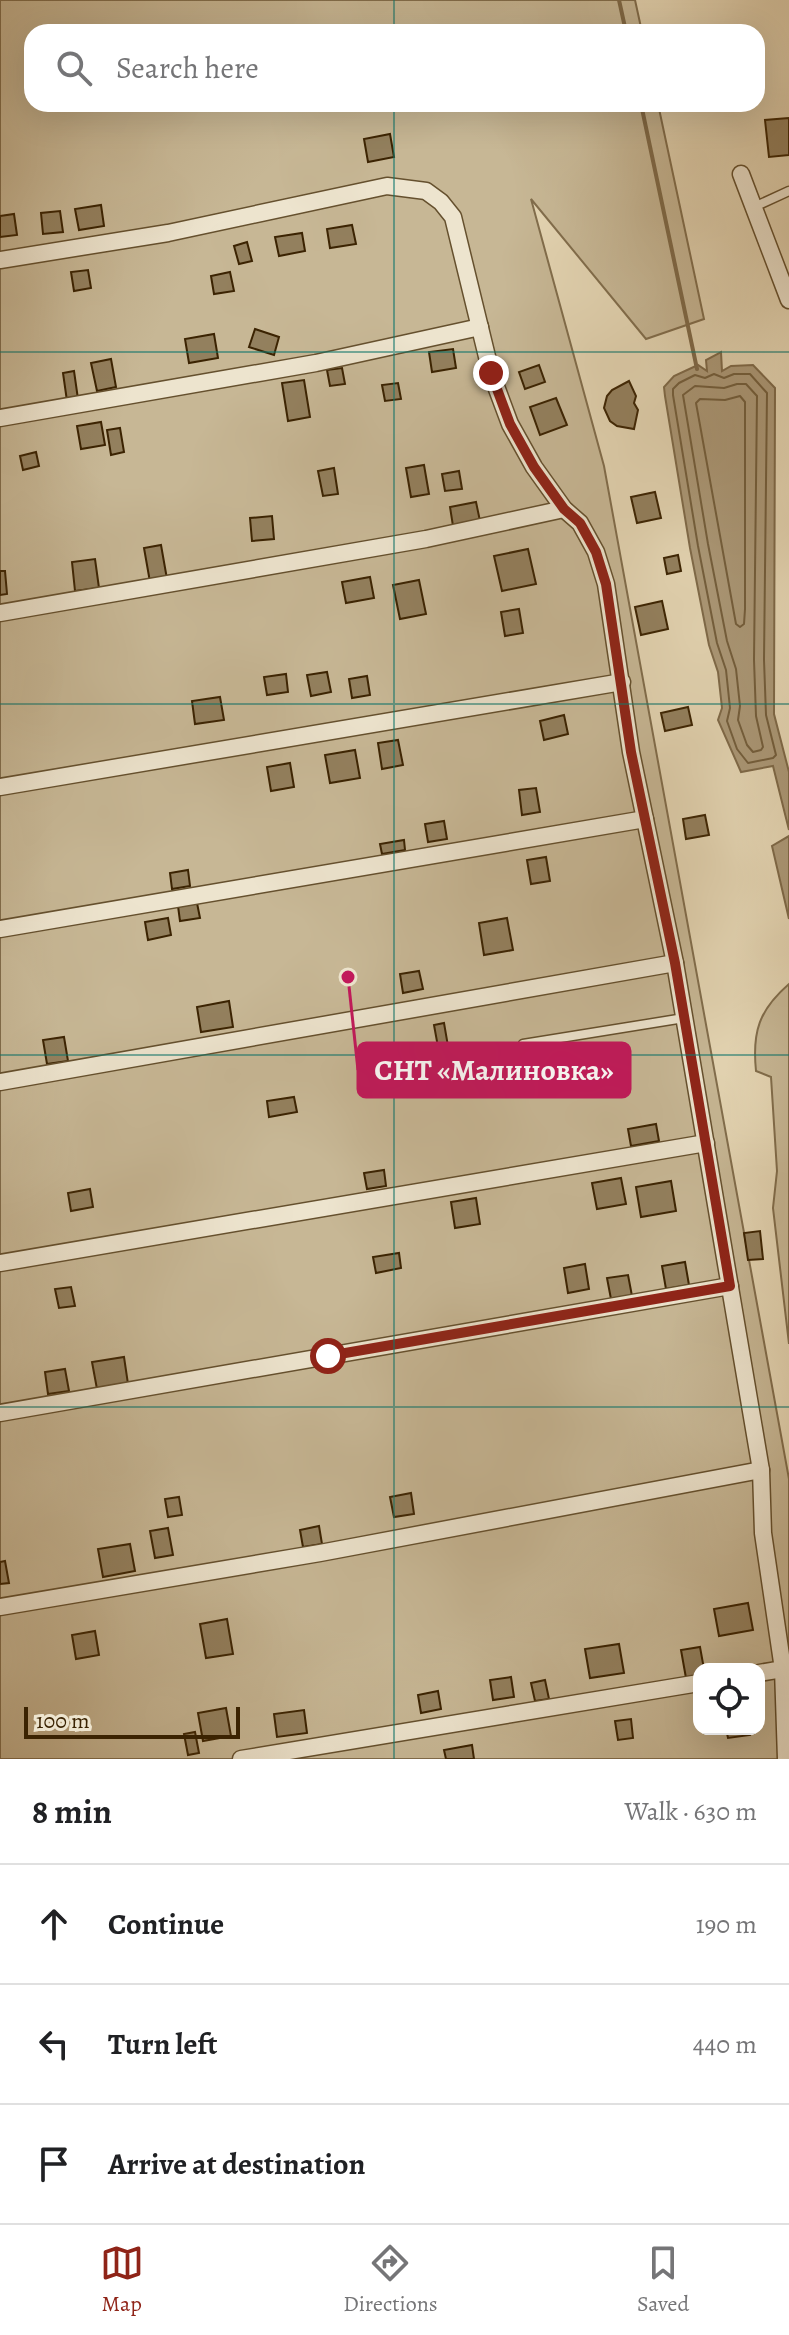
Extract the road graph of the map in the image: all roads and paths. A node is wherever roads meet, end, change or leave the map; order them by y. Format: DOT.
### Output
graph roads {
  1 [pos="741,174"];
  2 [pos="789,191"];
  3 [pos="754,207"];
  4 [pos="0,260"];
  5 [pos="789,300"];
  6 [pos="480,327"];
  7 [pos="0,418"];
  8 [pos="564,509"];
  9 [pos="0,613"];
  10 [pos="622,682"];
  11 [pos="0,787"];
  12 [pos="645,819"];
  13 [pos="0,929"];
  14 [pos="675,963"];
  15 [pos="684,1018"];
  16 [pos="523,1044"];
  17 [pos="0,1082"];
  18 [pos="706,1143"];
  19 [pos="0,1263"];
  20 [pos="730,1286"];
  21 [pos="0,1413"];
  22 [pos="761,1470"];
  23 [pos="0,1607"];
  24 [pos="783,1669"];
  25 [pos="765,1672"];
  26 [pos="693,1684"];
  27 [pos="241,1759"];
  28 [pos="786,1759"];
  1 -- 3 [label="street"];
  2 -- 3 [label="lane"];
  3 -- 5 [label="street"];
  4 -- 6 [label="street"];
  6 -- 7 [label="street"];
  6 -- 8 [label="street"];
  8 -- 9 [label="street"];
  8 -- 10 [label="street"];
  10 -- 11 [label="street"];
  10 -- 12 [label="street"];
  12 -- 13 [label="street"];
  12 -- 14 [label="street"];
  14 -- 15 [label="street"];
  14 -- 17 [label="street"];
  15 -- 16 [label="lane"];
  15 -- 18 [label="street"];
  18 -- 19 [label="street"];
  18 -- 20 [label="street"];
  20 -- 21 [label="street"];
  20 -- 22 [label="street"];
  22 -- 23 [label="street"];
  22 -- 24 [label="street"];
  24 -- 25 [label="street"];
  24 -- 28 [label="street"];
  26 -- 27 [label="street"];
}
